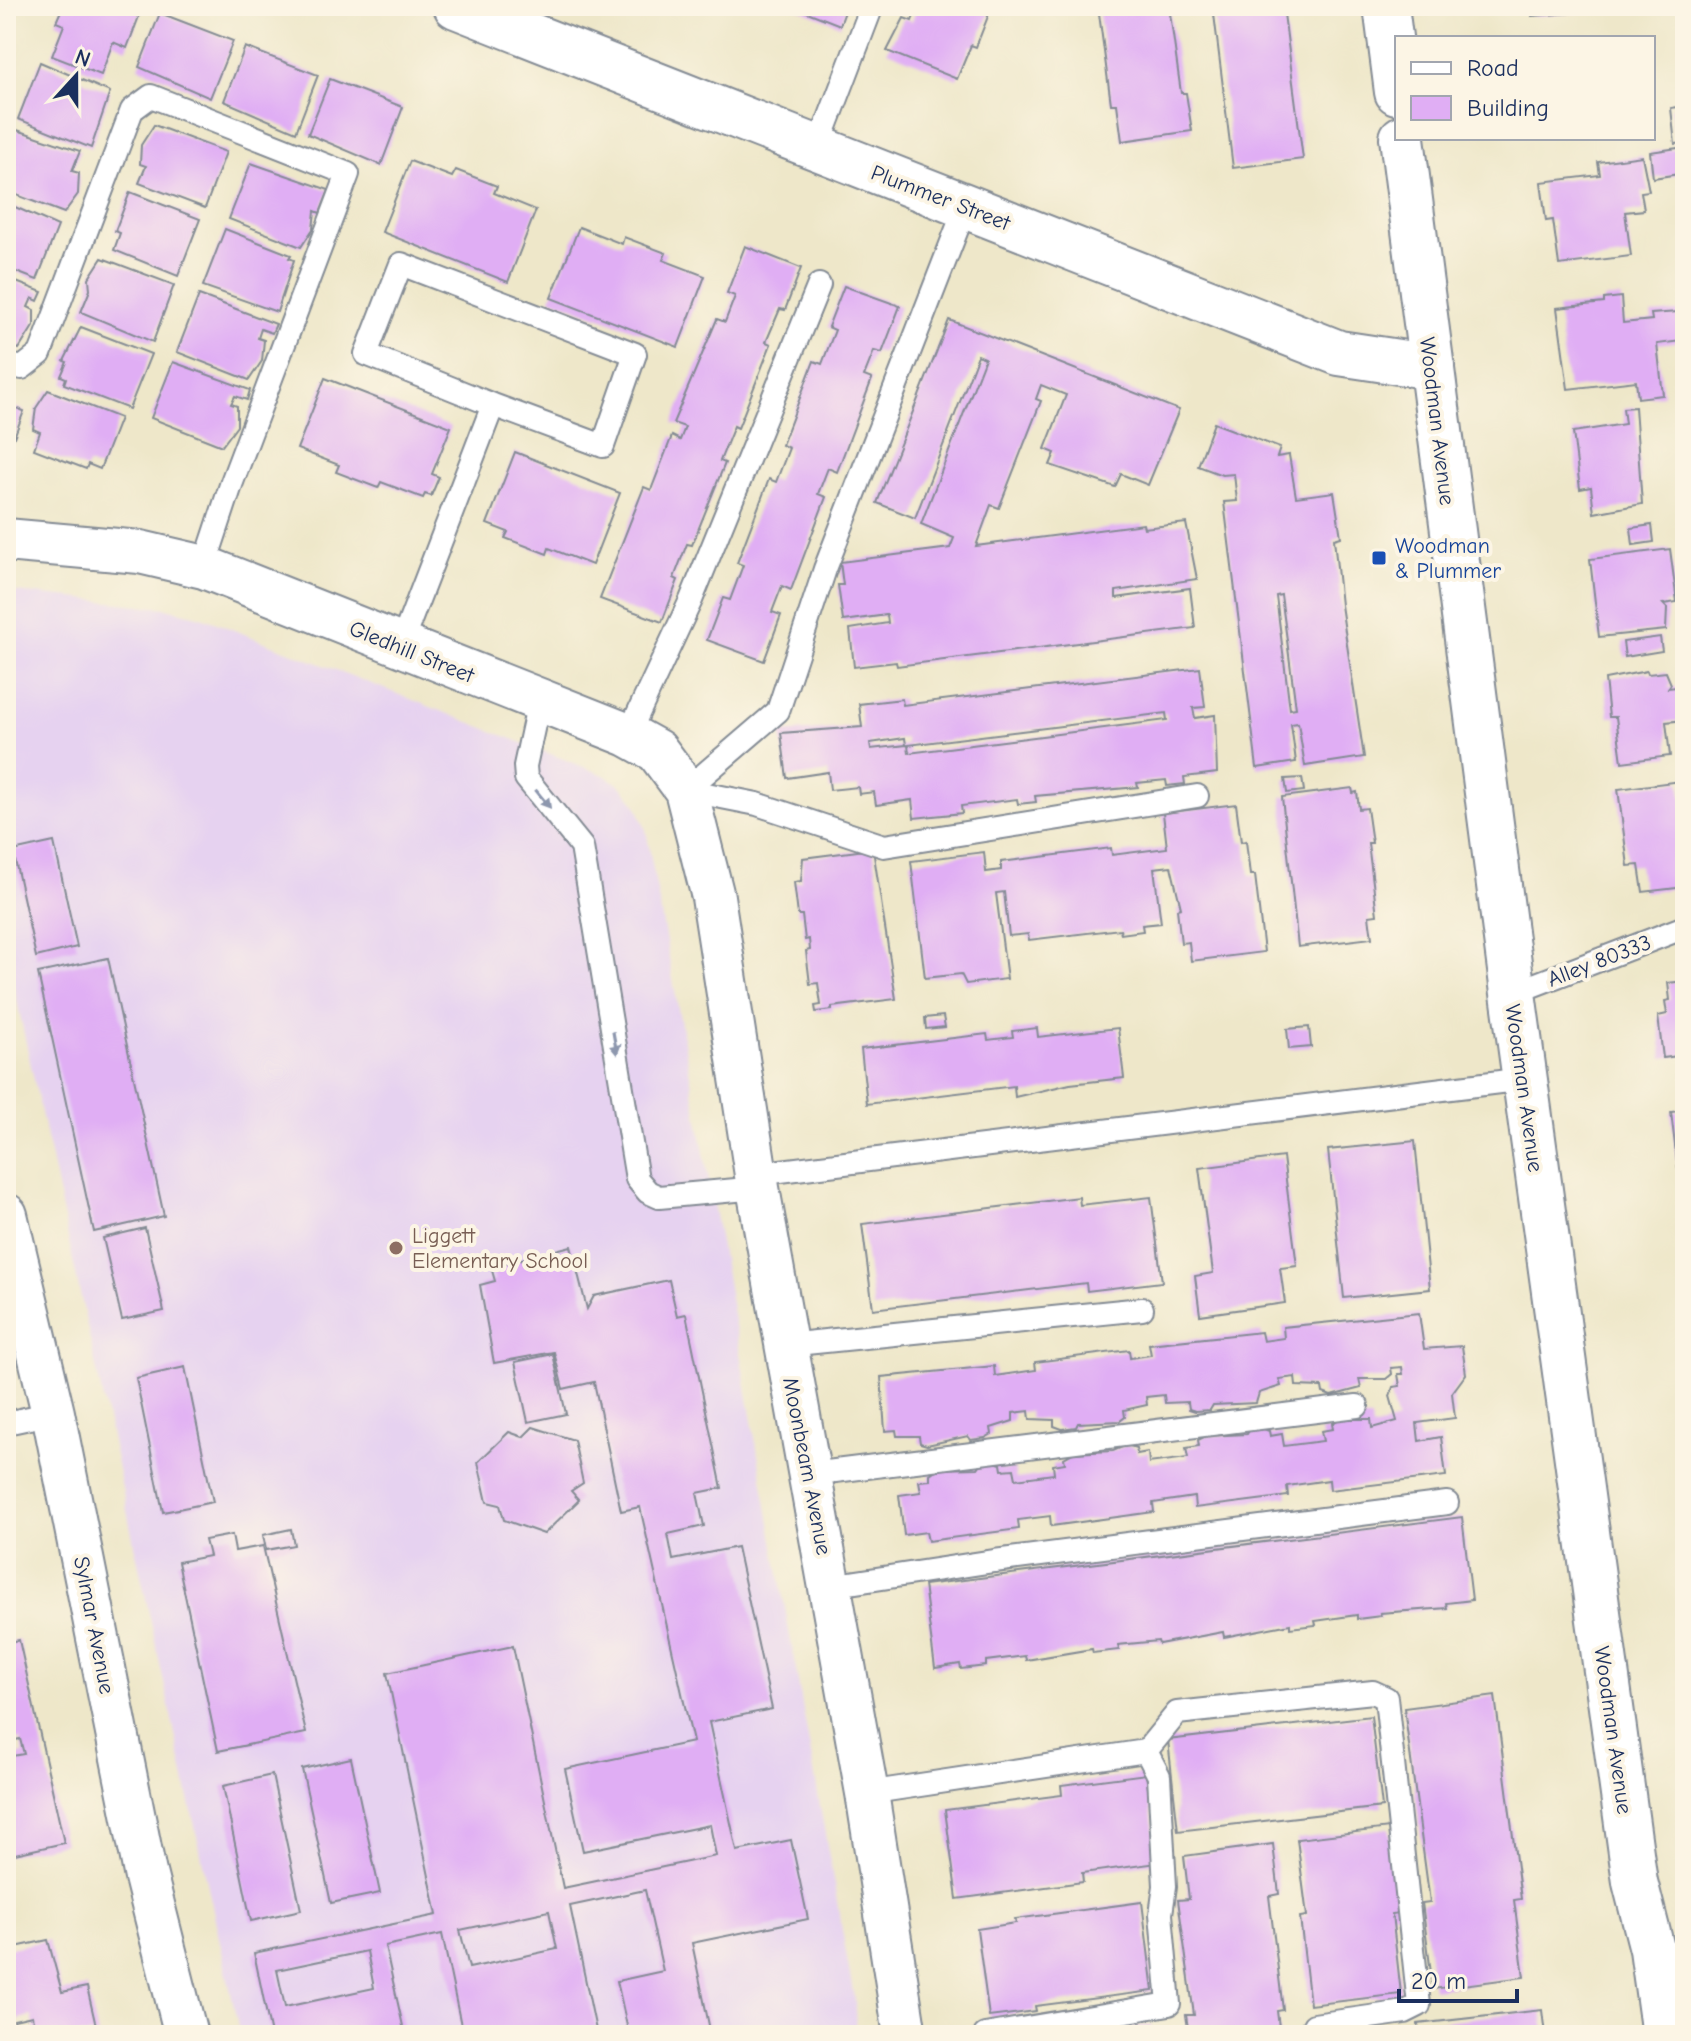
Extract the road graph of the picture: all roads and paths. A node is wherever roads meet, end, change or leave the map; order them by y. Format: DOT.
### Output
graph roads {
  1 [pos="456,6"];
  2 [pos="872,6"];
  3 [pos="1386,6"];
  4 [pos="1395,76"];
  5 [pos="1402,140"];
  6 [pos="818,148"];
  7 [pos="966,206"];
  8 [pos="819,285"];
  9 [pos="6,364"];
  10 [pos="1432,367"];
  11 [pos="493,405"];
  12 [pos="6,540"];
  13 [pos="204,567"];
  14 [pos="400,647"];
  15 [pos="539,701"];
  16 [pos="628,735"];
  17 [pos="686,790"];
  18 [pos="1197,796"];
  19 [pos="713,897"];
  20 [pos="1685,927"];
  21 [pos="1513,993"];
  22 [pos="1524,1079"];
  23 [pos="757,1181"];
  24 [pos="6,1217"];
  25 [pos="1142,1309"];
  26 [pos="786,1345"];
  27 [pos="1357,1406"];
  28 [pos="53,1413"];
  29 [pos="6,1423"];
  30 [pos="811,1474"];
  31 [pos="1447,1503"];
  32 [pos="830,1586"];
  33 [pos="1146,1751"];
  34 [pos="867,1793"];
  35 [pos="1314,2025"];
  36 [pos="909,2034"];
  37 [pos="186,2035"];
  38 [pos="985,2035"];
  39 [pos="1664,2035"];
  1 -- 6 [label="main road, Plummer Street"];
  2 -- 6 [label="lane"];
  3 -- 4 [label="main road"];
  5 -- 10 [label="main road, Woodman Avenue"];
  6 -- 7 [label="main road, Plummer Street"];
  7 -- 10 [label="main road, Plummer Street"];
  7 -- 17 [label="lane"];
  8 -- 16 [label="lane"];
  9 -- 13 [label="lane"];
  10 -- 21 [label="main road, Woodman Avenue"];
  11 -- 11 [label="lane"];
  11 -- 14 [label="lane"];
  12 -- 13 [label="street, Gledhill Street"];
  13 -- 14 [label="street, Gledhill Street"];
  14 -- 15 [label="street, Gledhill Street"];
  15 -- 16 [label="street, Gledhill Street"];
  15 -- 23 [label="lane, one-way"];
  16 -- 17 [label="street, Gledhill Street"];
  17 -- 18 [label="lane"];
  17 -- 19 [label="street, Gledhill Street"];
  19 -- 23 [label="street, Moonbeam Avenue"];
  20 -- 21 [label="lane, Alley 80333"];
  21 -- 22 [label="main road, Woodman Avenue"];
  22 -- 23 [label="lane"];
  22 -- 39 [label="main road, Woodman Avenue"];
  23 -- 26 [label="street, Moonbeam Avenue"];
  24 -- 28 [label="street, Sylmar Avenue"];
  25 -- 26 [label="lane"];
  26 -- 30 [label="street, Moonbeam Avenue"];
  27 -- 30 [label="lane"];
  28 -- 29 [label="lane"];
  28 -- 37 [label="street, Sylmar Avenue"];
  30 -- 32 [label="street, Moonbeam Avenue"];
  31 -- 32 [label="lane"];
  32 -- 34 [label="street, Moonbeam Avenue"];
  33 -- 34 [label="lane"];
  33 -- 35 [label="lane"];
  33 -- 38 [label="lane"];
  34 -- 36 [label="street, Moonbeam Avenue"];
}
